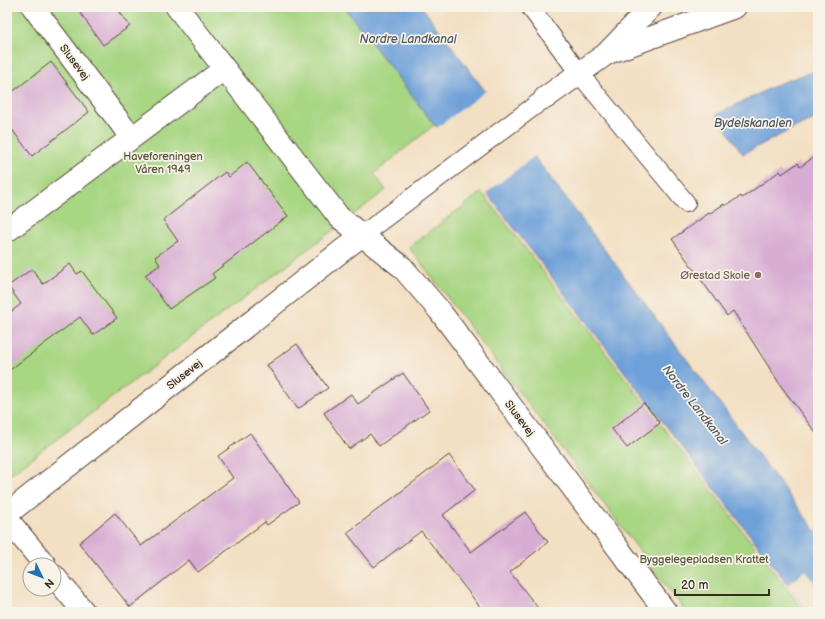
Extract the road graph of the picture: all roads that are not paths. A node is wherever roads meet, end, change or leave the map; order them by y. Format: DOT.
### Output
graph roads {
  1 [pos="33,7"];
  2 [pos="177,7"];
  3 [pos="530,7"];
  4 [pos="651,7"];
  5 [pos="735,7"];
  6 [pos="606,54"];
  7 [pos="224,68"];
  8 [pos="579,73"];
  9 [pos="545,98"];
  10 [pos="131,137"];
  11 [pos="686,203"];
  12 [pos="7,231"];
  13 [pos="362,235"];
  14 [pos="7,514"];
  15 [pos="7,519"];
  16 [pos="38,557"];
  17 [pos="62,586"];
  18 [pos="84,612"];
  19 [pos="666,612"];
  1 -- 10 [label="street, Slusevej"];
  2 -- 7 [label="street, Slusevej"];
  3 -- 8 [label="lane"];
  4 -- 6 [label="street"];
  5 -- 6 [label="street"];
  6 -- 8 [label="street"];
  7 -- 10 [label="street"];
  7 -- 13 [label="street, Slusevej"];
  8 -- 9 [label="street"];
  8 -- 11 [label="lane"];
  9 -- 13 [label="lane"];
  10 -- 12 [label="street"];
  13 -- 14 [label="street, Slusevej"];
  13 -- 19 [label="street, Slusevej"];
  15 -- 16 [label="street"];
  17 -- 18 [label="street"];
}
